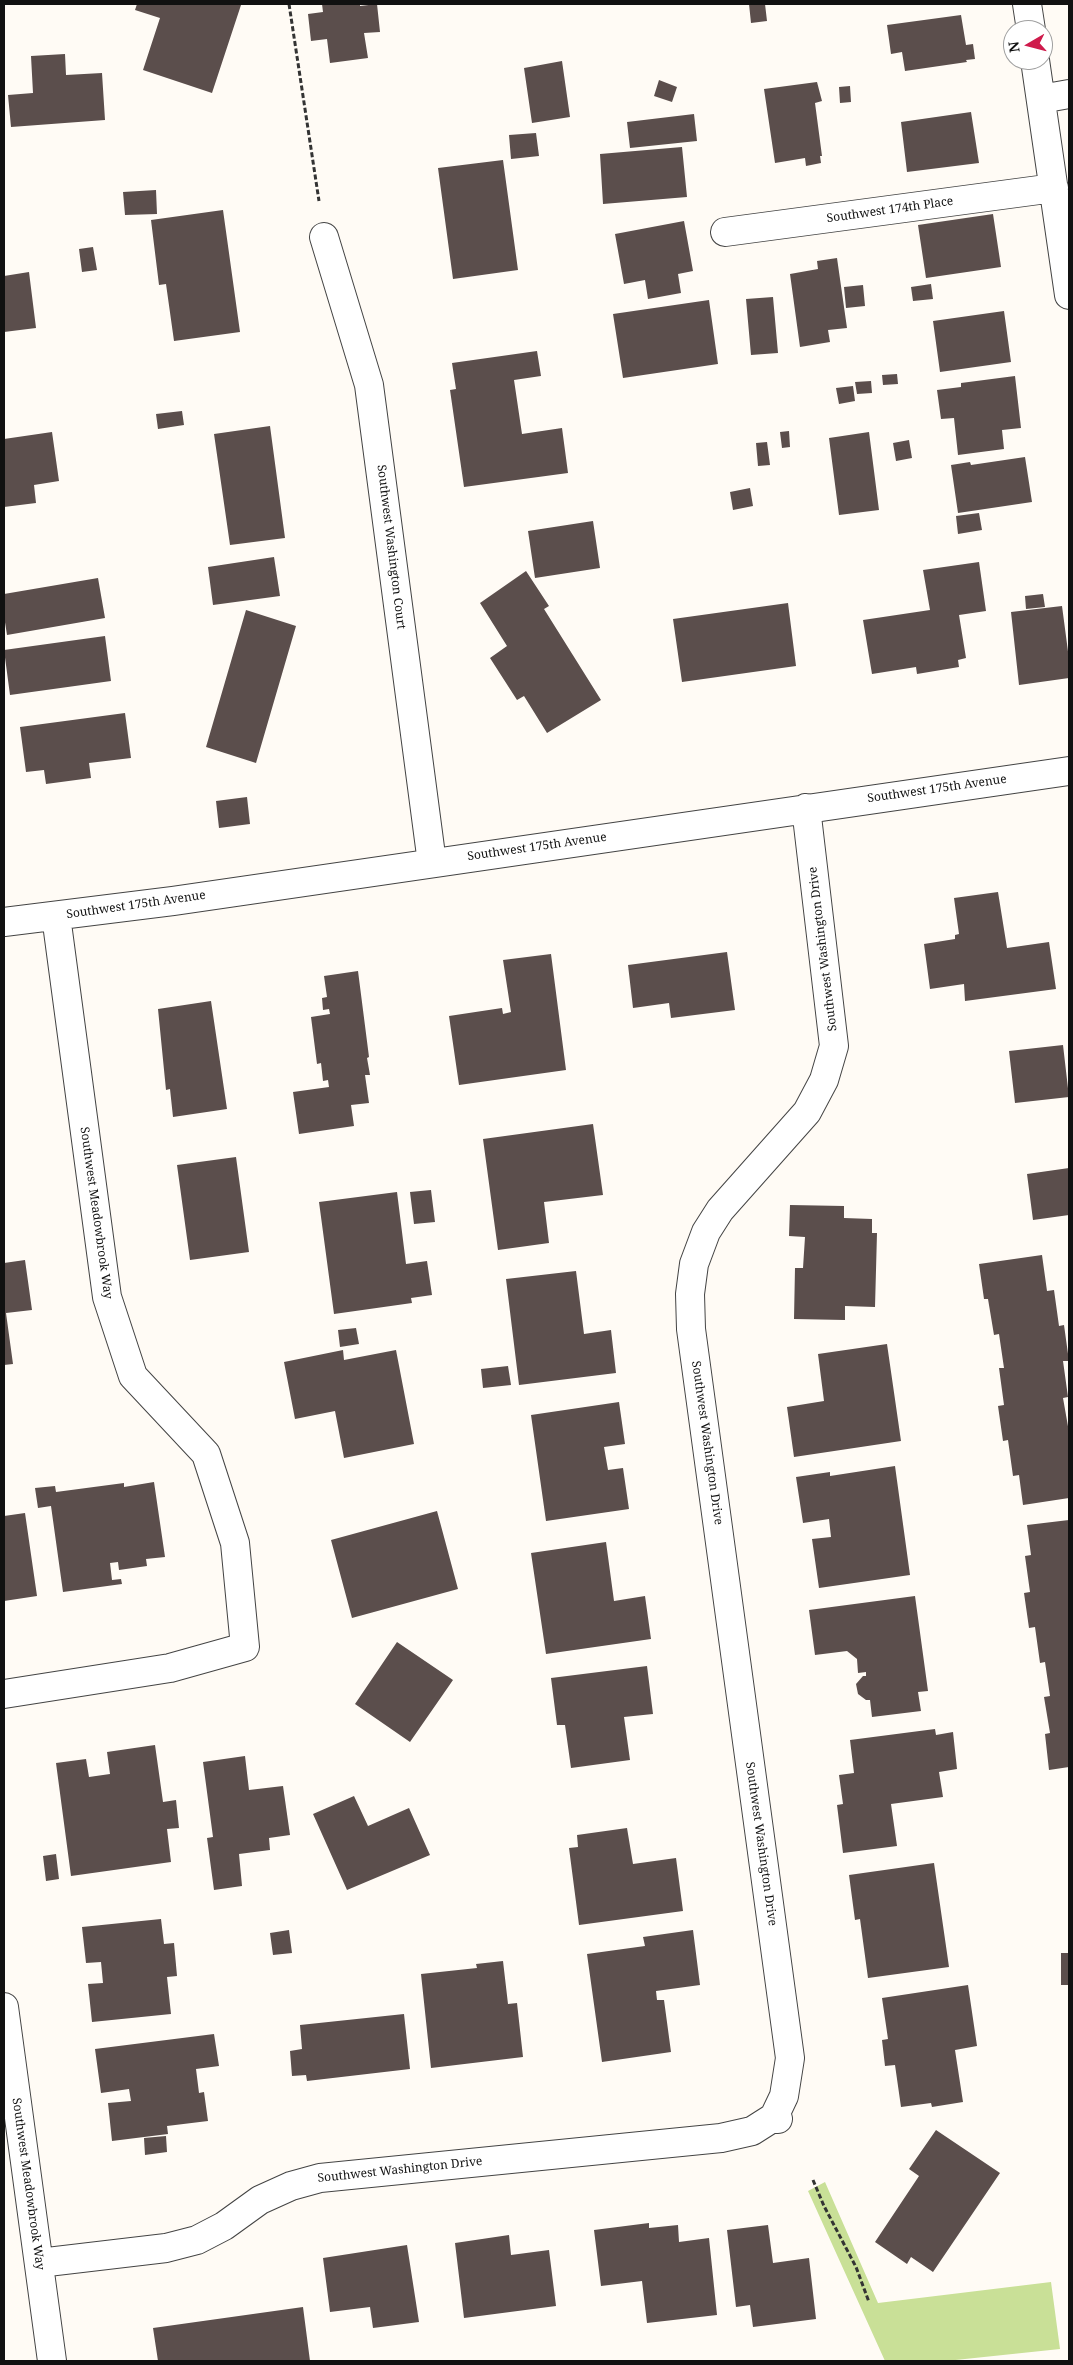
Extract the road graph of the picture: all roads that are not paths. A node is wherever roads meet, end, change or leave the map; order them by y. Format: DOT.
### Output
graph roads {
  1 [pos="1027,4"];
  2 [pos="1029,20"];
  3 [pos="1037,70"];
  4 [pos="1069,94"];
  5 [pos="1041,99"];
  6 [pos="1054,188"];
  7 [pos="725,232"];
  8 [pos="324,237"];
  9 [pos="1069,295"];
  10 [pos="1069,771"];
  11 [pos="806,808"];
  12 [pos="432,863"];
  13 [pos="56,916"];
  14 [pos="4,922"];
  15 [pos="4,1694"];
  16 [pos="4,2007"];
  17 [pos="38,2263"];
  18 [pos="52,2361"];
  1 -- 2 [label="street"];
  3 -- 5 [label="street"];
  4 -- 5 [label="street"];
  5 -- 6 [label="street"];
  6 -- 7 [label="street, Southwest 174th Place"];
  6 -- 9 [label="street"];
  8 -- 12 [label="street, Southwest Washington Court"];
  10 -- 11 [label="street, Southwest 175th Avenue"];
  11 -- 12 [label="street, Southwest 175th Avenue"];
  11 -- 17 [label="street, Southwest Washington Drive"];
  12 -- 13 [label="street, Southwest 175th Avenue"];
  13 -- 14 [label="street, Southwest 175th Avenue"];
  13 -- 15 [label="street, Southwest Meadowbrook Way"];
  16 -- 17 [label="street, Southwest Meadowbrook Way"];
  17 -- 18 [label="street, Southwest Meadowbrook Way"];
}
